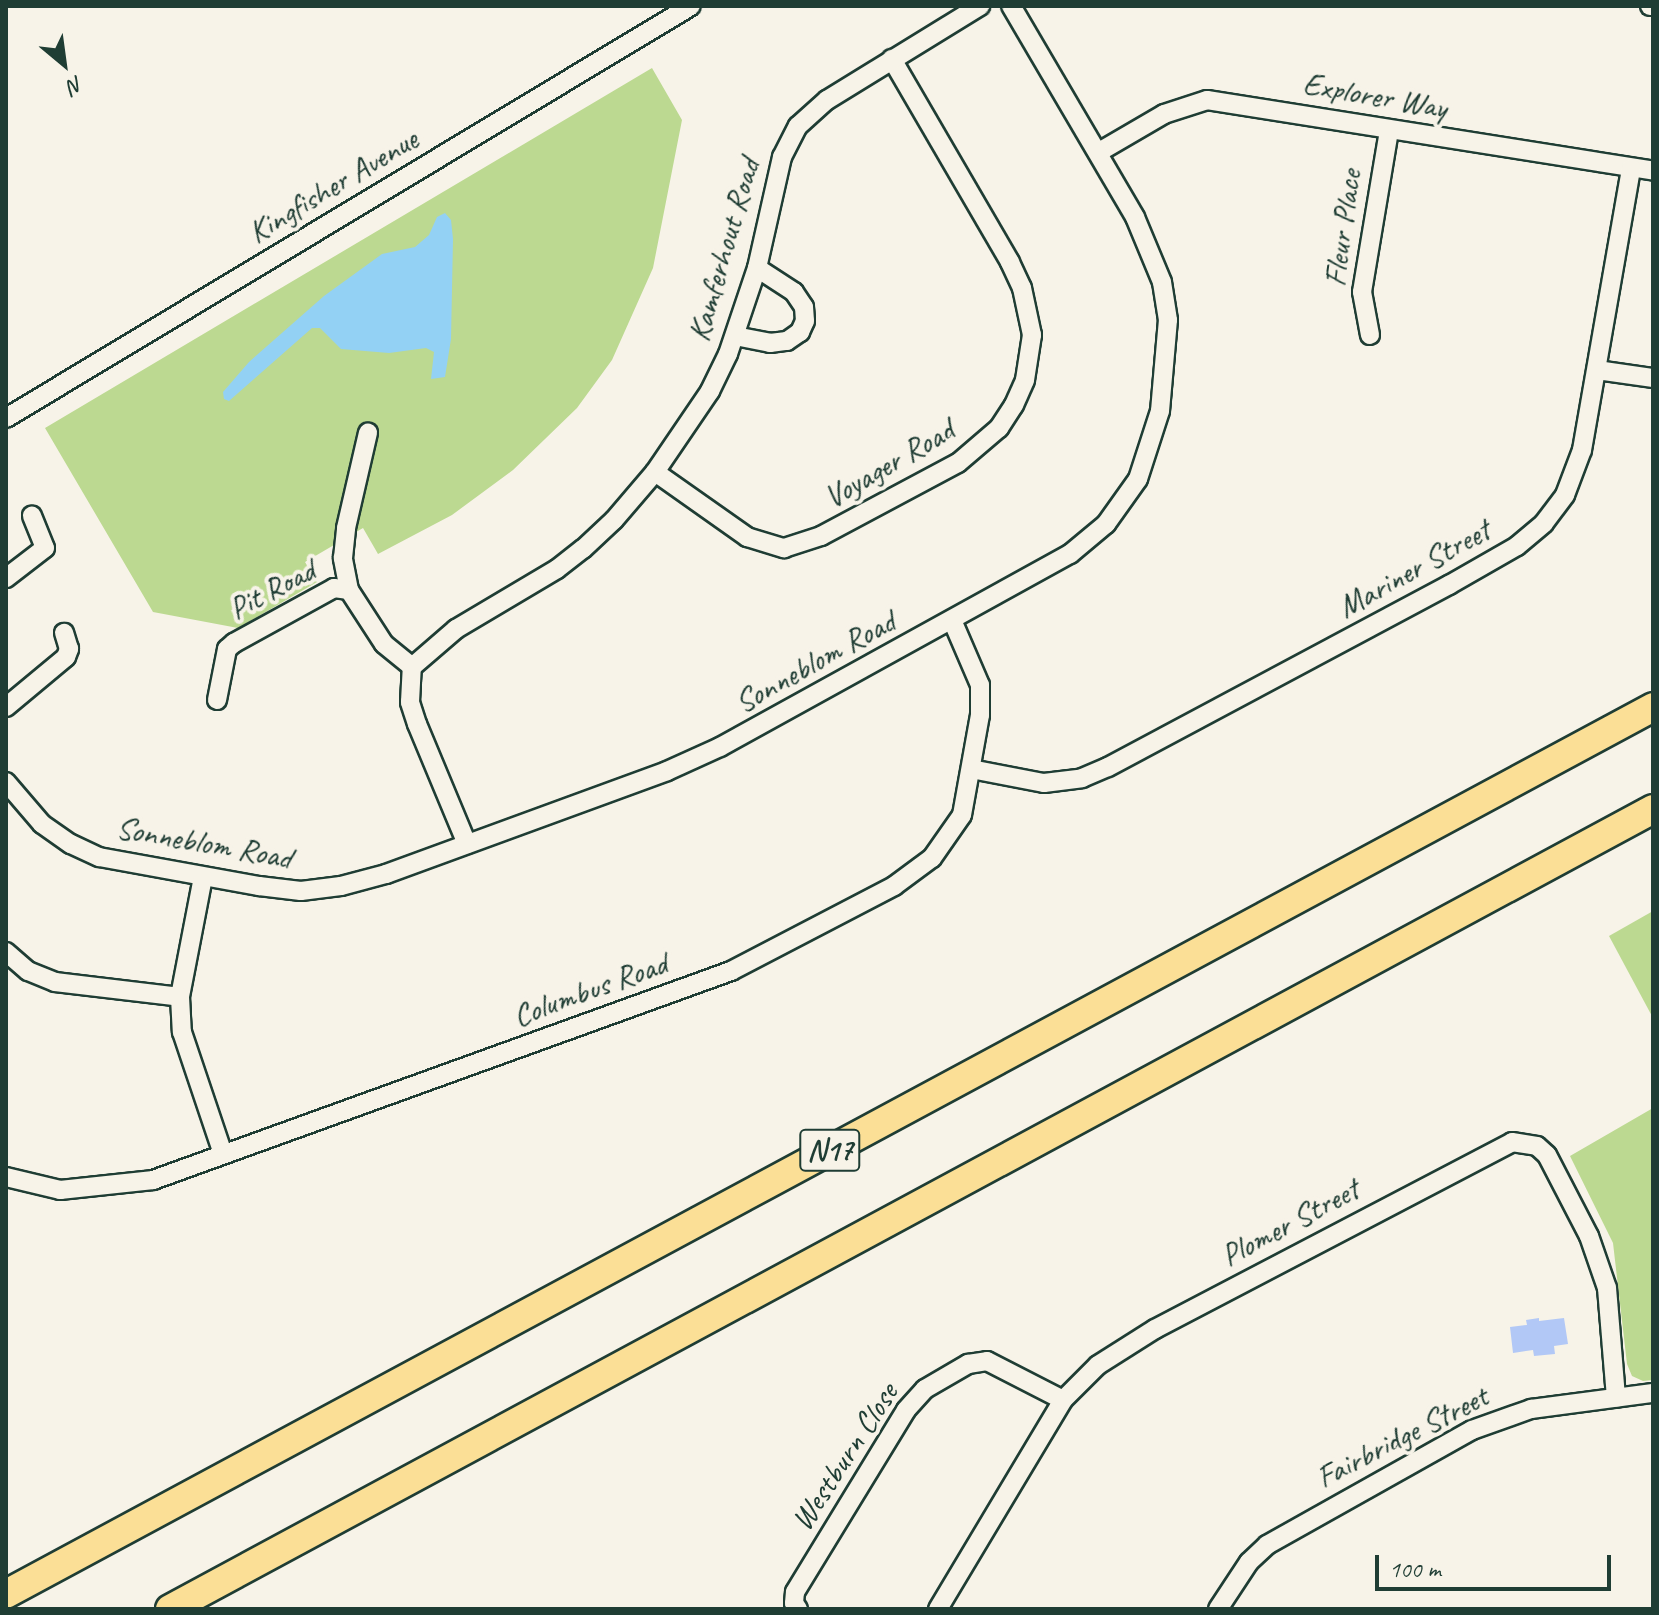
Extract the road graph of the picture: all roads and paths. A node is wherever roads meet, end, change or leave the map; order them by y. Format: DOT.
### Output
graph roads {
  1 [pos="672,6"];
  2 [pos="691,6"];
  3 [pos="980,6"];
  4 [pos="1011,6"];
  5 [pos="892,59"];
  6 [pos="1389,130"];
  7 [pos="1099,152"];
  8 [pos="1631,168"];
  9 [pos="1653,171"];
  10 [pos="757,268"];
  11 [pos="1370,335"];
  12 [pos="735,336"];
  13 [pos="1597,370"];
  14 [pos="1653,378"];
  15 [pos="6,406"];
  16 [pos="6,418"];
  17 [pos="368,433"];
  18 [pos="655,472"];
  19 [pos="32,516"];
  20 [pos="6,578"];
  21 [pos="349,590"];
  22 [pos="952,620"];
  23 [pos="64,633"];
  24 [pos="412,667"];
  25 [pos="217,700"];
  26 [pos="6,707"];
  27 [pos="1653,707"];
  28 [pos="971,769"];
  29 [pos="6,782"];
  30 [pos="1653,809"];
  31 [pos="467,844"];
  32 [pos="203,877"];
  33 [pos="6,952"];
  34 [pos="180,997"];
  35 [pos="223,1154"];
  36 [pos="6,1177"];
  37 [pos="1653,1393"];
  38 [pos="1616,1398"];
  39 [pos="1063,1400"];
  40 [pos="6,1594"];
  41 [pos="170,1609"];
  42 [pos="798,1609"];
  43 [pos="938,1609"];
  44 [pos="1218,1609"];
  1 -- 15 [label="street, Kingfisher Avenue"];
  2 -- 16 [label="street, Kingfisher Avenue"];
  3 -- 5 [label="street, Kamferhout Road"];
  4 -- 7 [label="street, Sonneblom Road"];
  5 -- 10 [label="street, Kamferhout Road"];
  5 -- 18 [label="street, Voyager Road"];
  6 -- 7 [label="street, Explorer Way"];
  6 -- 8 [label="street, Explorer Way"];
  6 -- 11 [label="street, Fleur Place"];
  7 -- 22 [label="street, Sonneblom Road"];
  8 -- 9 [label="street, Explorer Way"];
  8 -- 13 [label="street, Mariner Street"];
  10 -- 12 [label="street, Kamferhout Road"];
  10 -- 12 [label="street"];
  12 -- 18 [label="street, Kamferhout Road"];
  13 -- 14 [label="street"];
  13 -- 28 [label="street, Mariner Street"];
  17 -- 21 [label="street"];
  18 -- 24 [label="street, Kamferhout Road"];
  19 -- 20 [label="street"];
  21 -- 24 [label="street, Pit Road"];
  21 -- 25 [label="street, Pit Road"];
  22 -- 28 [label="street, Columbus Road"];
  22 -- 31 [label="street, Sonneblom Road"];
  23 -- 26 [label="street"];
  24 -- 31 [label="street"];
  27 -- 40 [label="highway, N17"];
  28 -- 35 [label="street, Columbus Road"];
  29 -- 32 [label="street, Sonneblom Road"];
  30 -- 41 [label="highway"];
  31 -- 32 [label="street, Sonneblom Road"];
  32 -- 34 [label="street"];
  33 -- 34 [label="street"];
  34 -- 35 [label="street"];
  35 -- 36 [label="street, Columbus Road"];
  37 -- 38 [label="street, Fairbridge Street"];
  38 -- 39 [label="street, Plomer Street"];
  38 -- 44 [label="street, Fairbridge Street"];
  39 -- 42 [label="street, Westburn Close"];
  39 -- 43 [label="street, Plomer Street"];
}
